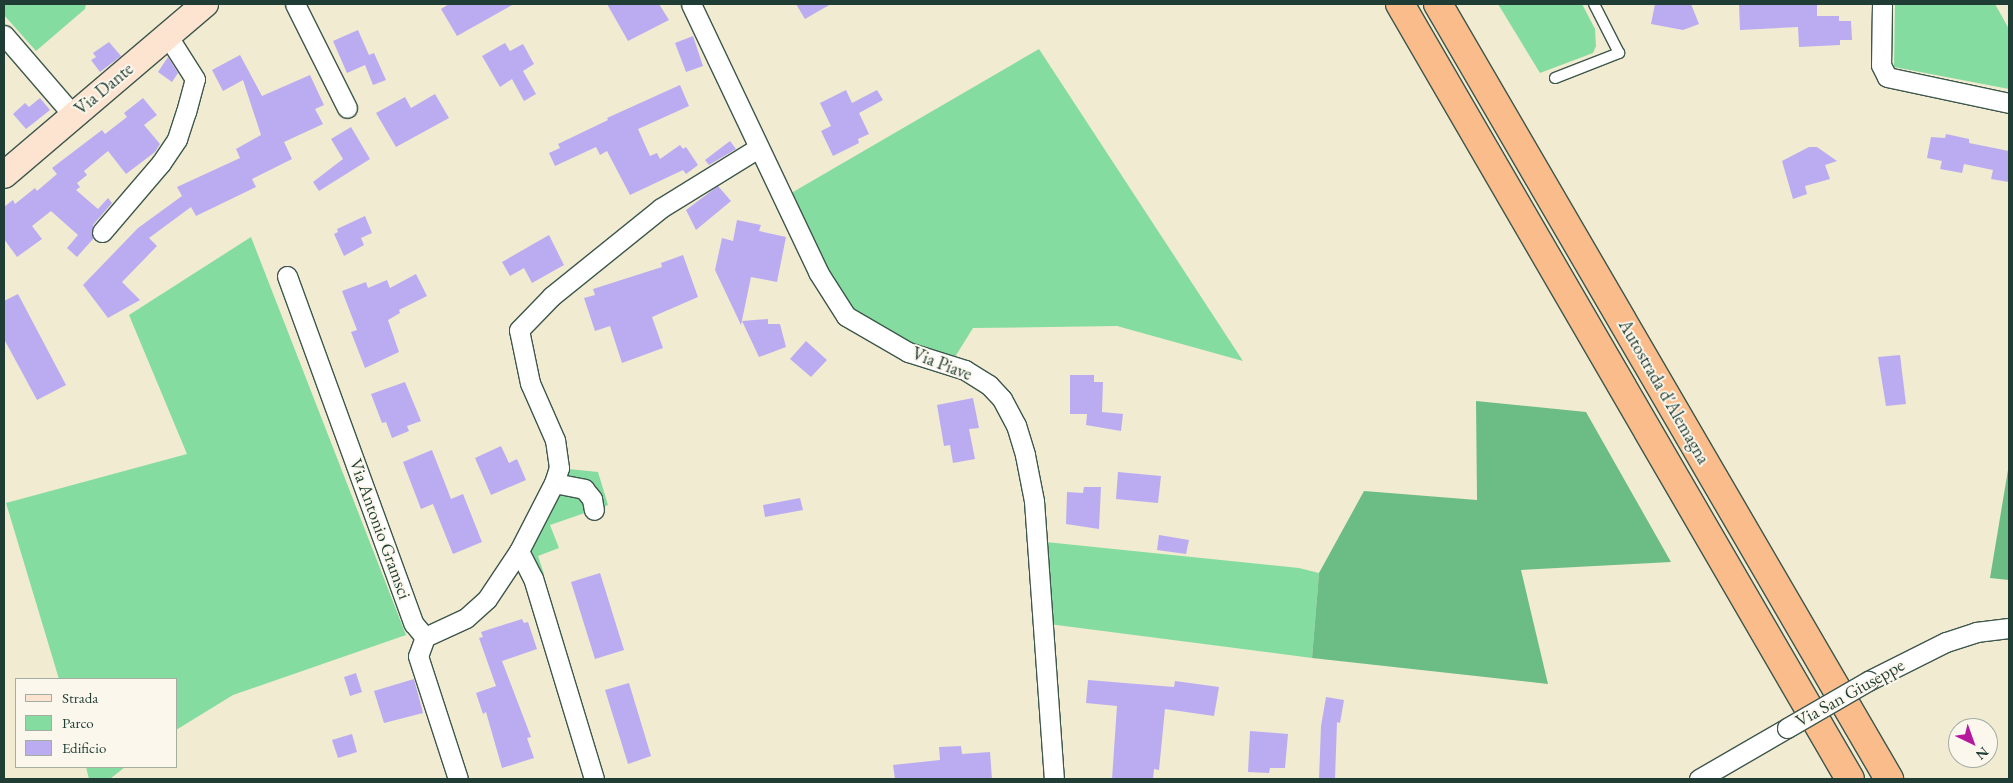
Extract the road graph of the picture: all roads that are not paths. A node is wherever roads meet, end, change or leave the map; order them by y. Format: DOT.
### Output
graph roads {
  1 [pos="205,4"];
  2 [pos="295,4"];
  3 [pos="691,4"];
  4 [pos="1400,4"];
  5 [pos="1438,4"];
  6 [pos="1594,4"];
  7 [pos="1882,4"];
  8 [pos="4,35"];
  9 [pos="167,35"];
  10 [pos="1555,78"];
  11 [pos="2009,103"];
  12 [pos="347,108"];
  13 [pos="73,115"];
  14 [pos="758,148"];
  15 [pos="4,174"];
  16 [pos="102,232"];
  17 [pos="287,276"];
  18 [pos="554,483"];
  19 [pos="594,510"];
  20 [pos="518,551"];
  21 [pos="2009,628"];
  22 [pos="425,637"];
  23 [pos="458,779"];
  24 [pos="594,779"];
  25 [pos="1054,779"];
  26 [pos="1699,779"];
  27 [pos="1850,779"];
  28 [pos="1889,779"];
  1 -- 9 [label="street, Via Dante"];
  2 -- 12 [label="street"];
  3 -- 14 [label="street, Via Piave"];
  4 -- 27 [label="highway, Autostrada d'Alemagna"];
  5 -- 28 [label="highway, Autostrada d'Alemagna"];
  6 -- 10 [label="lane"];
  7 -- 11 [label="street"];
  8 -- 13 [label="street"];
  9 -- 13 [label="street, Via Dante"];
  9 -- 16 [label="street"];
  13 -- 15 [label="street, Via Dante"];
  14 -- 18 [label="street"];
  14 -- 25 [label="street, Via Piave"];
  17 -- 22 [label="street, Via Antonio Gramsci"];
  18 -- 19 [label="street"];
  18 -- 20 [label="street"];
  20 -- 22 [label="street"];
  20 -- 24 [label="street"];
  21 -- 26 [label="street, Via San Giuseppe, bridge"];
  22 -- 23 [label="street"];
}
